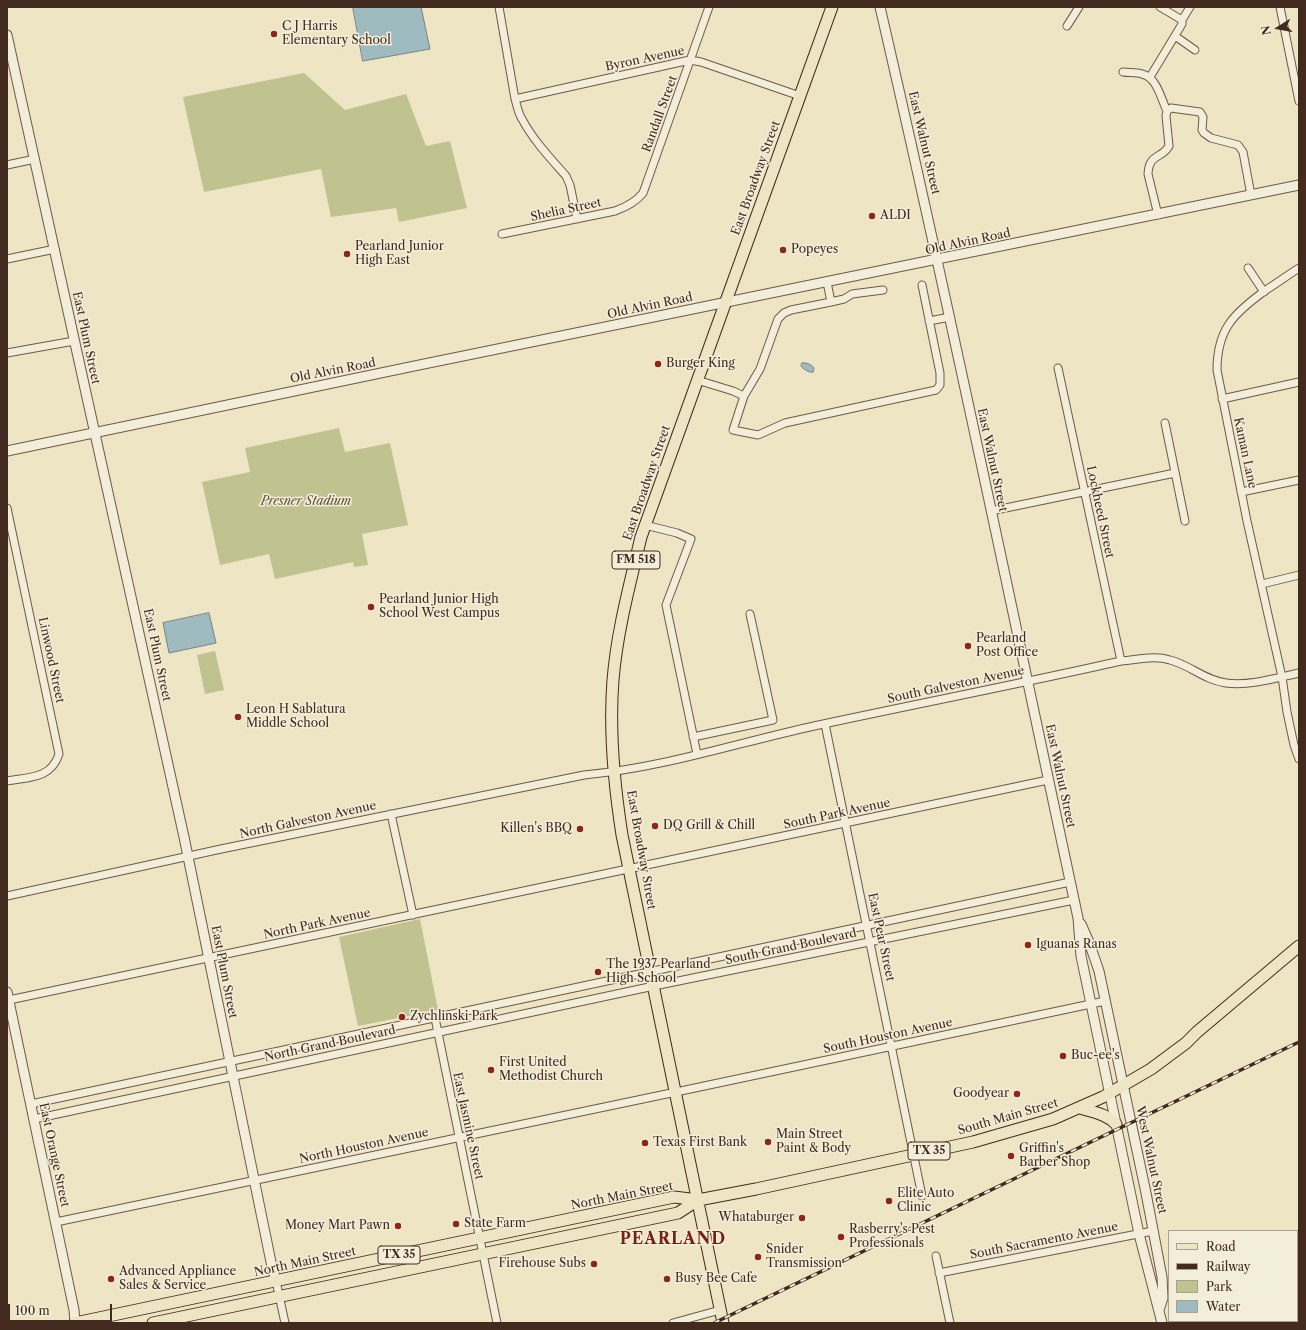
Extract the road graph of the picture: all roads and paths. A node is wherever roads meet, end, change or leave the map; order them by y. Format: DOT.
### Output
graph roads {
  1 [pos="499,7"];
  2 [pos="709,7"];
  3 [pos="832,7"];
  4 [pos="880,7"];
  5 [pos="1079,7"];
  6 [pos="1160,7"];
  7 [pos="1190,7"];
  8 [pos="1280,7"];
  9 [pos="1182,20"];
  10 [pos="1067,26"];
  11 [pos="7,35"];
  12 [pos="1175,36"];
  13 [pos="1195,50"];
  14 [pos="690,60"];
  15 [pos="10,65"];
  16 [pos="1123,72"];
  17 [pos="1150,77"];
  18 [pos="800,96"];
  19 [pos="515,98"];
  20 [pos="1299,101"];
  21 [pos="1167,111"];
  22 [pos="35,159"];
  23 [pos="7,165"];
  24 [pos="1299,185"];
  25 [pos="1251,195"];
  26 [pos="634,202"];
  27 [pos="1158,215"];
  28 [pos="577,219"];
  29 [pos="502,234"];
  30 [pos="55,248"];
  31 [pos="7,259"];
  32 [pos="937,260"];
  33 [pos="1248,268"];
  34 [pos="1299,268"];
  35 [pos="827,282"];
  36 [pos="922,285"];
  37 [pos="883,290"];
  38 [pos="1264,292"];
  39 [pos="831,302"];
  40 [pos="725,303"];
  41 [pos="950,317"];
  42 [pos="929,321"];
  43 [pos="74,341"];
  44 [pos="7,353"];
  45 [pos="1058,368"];
  46 [pos="697,380"];
  47 [pos="1299,382"];
  48 [pos="744,396"];
  49 [pos="1222,399"];
  50 [pos="1165,423"];
  51 [pos="95,432"];
  52 [pos="7,451"];
  53 [pos="1175,473"];
  54 [pos="1299,480"];
  55 [pos="1084,491"];
  56 [pos="1241,492"];
  57 [pos="7,508"];
  58 [pos="991,511"];
  59 [pos="1185,521"];
  60 [pos="645,525"];
  61 [pos="1299,575"];
  62 [pos="1262,584"];
  63 [pos="750,614"];
  64 [pos="1121,661"];
  65 [pos="1299,673"];
  66 [pos="1282,676"];
  67 [pos="1028,681"];
  68 [pos="825,724"];
  69 [pos="693,737"];
  70 [pos="697,754"];
  71 [pos="1299,759"];
  72 [pos="615,772"];
  73 [pos="1048,780"];
  74 [pos="7,781"];
  75 [pos="391,814"];
  76 [pos="845,823"];
  77 [pos="188,857"];
  78 [pos="629,869"];
  79 [pos="1070,882"];
  80 [pos="7,896"];
  81 [pos="1074,900"];
  82 [pos="413,914"];
  83 [pos="1078,918"];
  84 [pos="867,925"];
  85 [pos="870,942"];
  86 [pos="1299,946"];
  87 [pos="209,958"];
  88 [pos="651,972"];
  89 [pos="654,986"];
  90 [pos="8,996"];
  91 [pos="1105,1001"];
  92 [pos="1091,1004"];
  93 [pos="435,1018"];
  94 [pos="438,1032"];
  95 [pos="892,1046"];
  96 [pos="230,1061"];
  97 [pos="232,1076"];
  98 [pos="1124,1085"];
  99 [pos="676,1092"];
  100 [pos="1110,1093"];
  101 [pos="31,1104"];
  102 [pos="1080,1108"];
  103 [pos="34,1119"];
  104 [pos="1116,1124"];
  105 [pos="460,1137"];
  106 [pos="914,1155"];
  107 [pos="254,1181"];
  108 [pos="922,1196"];
  109 [pos="698,1200"];
  110 [pos="56,1222"];
  111 [pos="1153,1231"];
  112 [pos="1139,1234"];
  113 [pos="480,1238"];
  114 [pos="483,1254"];
  115 [pos="936,1256"];
  116 [pos="940,1273"];
  117 [pos="276,1281"];
  118 [pos="279,1296"];
  119 [pos="720,1310"];
  120 [pos="1159,1310"];
  121 [pos="75,1323"];
  122 [pos="153,1323"];
  123 [pos="285,1323"];
  124 [pos="497,1323"];
  125 [pos="673,1323"];
  126 [pos="723,1323"];
  127 [pos="950,1323"];
  128 [pos="1162,1323"];
  1 -- 19 [label="street"];
  2 -- 14 [label="street, Randall Street"];
  3 -- 18 [label="main road, East Broadway Street / FM 518"];
  4 -- 32 [label="street, East Walnut Street"];
  5 -- 10 [label="street"];
  6 -- 9 [label="street"];
  7 -- 9 [label="street"];
  8 -- 20 [label="street"];
  9 -- 12 [label="street"];
  11 -- 15 [label="street, East Plum Street"];
  12 -- 13 [label="street"];
  12 -- 17 [label="street"];
  14 -- 18 [label="street, Byron Avenue"];
  14 -- 19 [label="street, Byron Avenue"];
  14 -- 26 [label="street, Randall Street"];
  15 -- 22 [label="street, East Plum Street"];
  16 -- 17 [label="street"];
  17 -- 21 [label="street"];
  18 -- 40 [label="main road, East Broadway Street / FM 518"];
  19 -- 28 [label="street"];
  21 -- 25 [label="street"];
  21 -- 27 [label="street"];
  22 -- 23 [label="street"];
  22 -- 30 [label="street, East Plum Street"];
  24 -- 25 [label="street, Old Alvin Road"];
  25 -- 27 [label="street, Old Alvin Road"];
  26 -- 28 [label="street, Shelia Street"];
  27 -- 32 [label="street, Old Alvin Road"];
  28 -- 29 [label="street, Shelia Street"];
  30 -- 31 [label="street"];
  30 -- 43 [label="street, East Plum Street"];
  32 -- 35 [label="street, Old Alvin Road"];
  32 -- 41 [label="street, East Walnut Street"];
  33 -- 38 [label="street"];
  34 -- 38 [label="street, Kaman Lane"];
  35 -- 39 [label="street"];
  35 -- 40 [label="street, Old Alvin Road"];
  36 -- 42 [label="street"];
  37 -- 39 [label="street"];
  38 -- 49 [label="street, Kaman Lane"];
  39 -- 48 [label="street"];
  40 -- 46 [label="main road, East Broadway Street / FM 518"];
  40 -- 51 [label="street, Old Alvin Road"];
  41 -- 42 [label="street"];
  41 -- 58 [label="street, East Walnut Street"];
  42 -- 48 [label="street"];
  43 -- 44 [label="street"];
  43 -- 51 [label="street, East Plum Street"];
  45 -- 55 [label="street, Lockheed Street"];
  46 -- 48 [label="street"];
  46 -- 60 [label="main road, East Broadway Street / FM 518"];
  47 -- 49 [label="street"];
  49 -- 56 [label="street, Kaman Lane"];
  50 -- 53 [label="street"];
  51 -- 52 [label="street, Old Alvin Road"];
  51 -- 77 [label="street, East Plum Street"];
  53 -- 55 [label="street"];
  53 -- 59 [label="street"];
  54 -- 56 [label="street"];
  55 -- 58 [label="street"];
  55 -- 64 [label="street, Lockheed Street"];
  56 -- 62 [label="street, Kaman Lane"];
  57 -- 74 [label="street, Linwood Street"];
  58 -- 67 [label="street, East Walnut Street"];
  60 -- 69 [label="street"];
  60 -- 72 [label="main road, East Broadway Street / FM 518"];
  61 -- 62 [label="street"];
  62 -- 66 [label="street, Kaman Lane"];
  63 -- 69 [label="street"];
  64 -- 66 [label="street, South Galveston Avenue"];
  64 -- 67 [label="street, South Galveston Avenue"];
  65 -- 66 [label="street, South Galveston Avenue"];
  66 -- 71 [label="street, Kaman Lane"];
  67 -- 68 [label="street, South Galveston Avenue"];
  67 -- 73 [label="street, East Walnut Street"];
  68 -- 70 [label="street, South Galveston Avenue"];
  68 -- 76 [label="street, East Pear Street"];
  69 -- 70 [label="street"];
  70 -- 72 [label="street, South Galveston Avenue"];
  72 -- 75 [label="street, North Galveston Avenue"];
  72 -- 78 [label="main road, East Broadway Street / FM 518"];
  73 -- 76 [label="street, South Park Avenue"];
  73 -- 79 [label="street, East Walnut Street"];
  75 -- 77 [label="street, North Galveston Avenue"];
  75 -- 82 [label="street"];
  76 -- 78 [label="street, South Park Avenue"];
  76 -- 84 [label="street, East Pear Street"];
  77 -- 80 [label="street, North Galveston Avenue"];
  77 -- 87 [label="street, East Plum Street"];
  78 -- 82 [label="street, North Park Avenue"];
  78 -- 88 [label="main road, East Broadway Street / FM 518"];
  79 -- 81 [label="street, East Walnut Street"];
  79 -- 84 [label="street, South Grand Boulevard"];
  81 -- 83 [label="street, East Walnut Street"];
  81 -- 85 [label="street, South Grand Boulevard"];
  82 -- 87 [label="street, North Park Avenue"];
  83 -- 91 [label="street, East Walnut Street"];
  83 -- 92 [label="street, East Walnut Street"];
  84 -- 85 [label="street, East Pear Street"];
  84 -- 88 [label="street, South Grand Boulevard"];
  85 -- 89 [label="street, South Grand Boulevard"];
  85 -- 95 [label="street, East Pear Street"];
  86 -- 98 [label="main road, South Main Street / TX 35"];
  87 -- 90 [label="street, North Park Avenue"];
  87 -- 96 [label="street, East Plum Street"];
  88 -- 89 [label="main road, East Broadway Street / FM 518"];
  88 -- 93 [label="street, North Grand Boulevard"];
  89 -- 94 [label="street, North Grand Boulevard"];
  89 -- 99 [label="main road, East Broadway Street / FM 518"];
  90 -- 101 [label="street, East Orange Street"];
  91 -- 92 [label="street, South Houston Avenue"];
  91 -- 98 [label="street, East Walnut Street"];
  92 -- 95 [label="street, South Houston Avenue"];
  92 -- 100 [label="street, East Walnut Street"];
  93 -- 94 [label="street, East Jasmine Street"];
  93 -- 96 [label="street, North Grand Boulevard"];
  94 -- 97 [label="street, North Grand Boulevard"];
  94 -- 105 [label="street, East Jasmine Street"];
  95 -- 99 [label="street, South Houston Avenue"];
  95 -- 106 [label="street, East Pear Street"];
  96 -- 97 [label="street, East Plum Street"];
  96 -- 101 [label="street, North Grand Boulevard"];
  97 -- 103 [label="street, North Grand Boulevard"];
  97 -- 107 [label="street, East Plum Street"];
  98 -- 100 [label="main road, South Main Street / TX 35"];
  98 -- 111 [label="street, West Walnut Street"];
  99 -- 105 [label="street, North Houston Avenue"];
  99 -- 109 [label="main road, East Broadway Street / FM 518"];
  100 -- 102 [label="main road, South Main Street / TX 35"];
  100 -- 104 [label="street, West Walnut Street"];
  101 -- 103 [label="street, East Orange Street"];
  102 -- 104 [label="main road"];
  102 -- 106 [label="main road, South Main Street / TX 35"];
  103 -- 110 [label="street, East Orange Street"];
  104 -- 112 [label="street, West Walnut Street"];
  105 -- 107 [label="street, North Houston Avenue"];
  105 -- 113 [label="street, East Jasmine Street"];
  106 -- 108 [label="street, East Pear Street"];
  106 -- 109 [label="main road, South Main Street / TX 35"];
  107 -- 110 [label="street, North Houston Avenue"];
  107 -- 117 [label="street, East Plum Street"];
  109 -- 113 [label="main road, North Main Street / TX 35"];
  109 -- 114 [label="main road, TX 35"];
  109 -- 119 [label="main road, FM 518"];
  110 -- 121 [label="street, East Orange Street"];
  111 -- 112 [label="street, South Sacramento Avenue"];
  111 -- 120 [label="street, West Walnut Street"];
  112 -- 116 [label="street, South Sacramento Avenue"];
  112 -- 120 [label="street, West Walnut Street"];
  113 -- 114 [label="street, East Jasmine Street"];
  113 -- 117 [label="main road, North Main Street / TX 35"];
  114 -- 118 [label="main road, TX 35"];
  114 -- 124 [label="street, East Jasmine Street"];
  115 -- 116 [label="street"];
  116 -- 127 [label="street"];
  117 -- 118 [label="street"];
  117 -- 121 [label="main road, North Main Street / TX 35"];
  118 -- 122 [label="main road, TX 35"];
  118 -- 123 [label="street"];
  119 -- 125 [label="street"];
  119 -- 126 [label="main road, FM 518"];
  120 -- 128 [label="street, West Walnut Street"];
}
